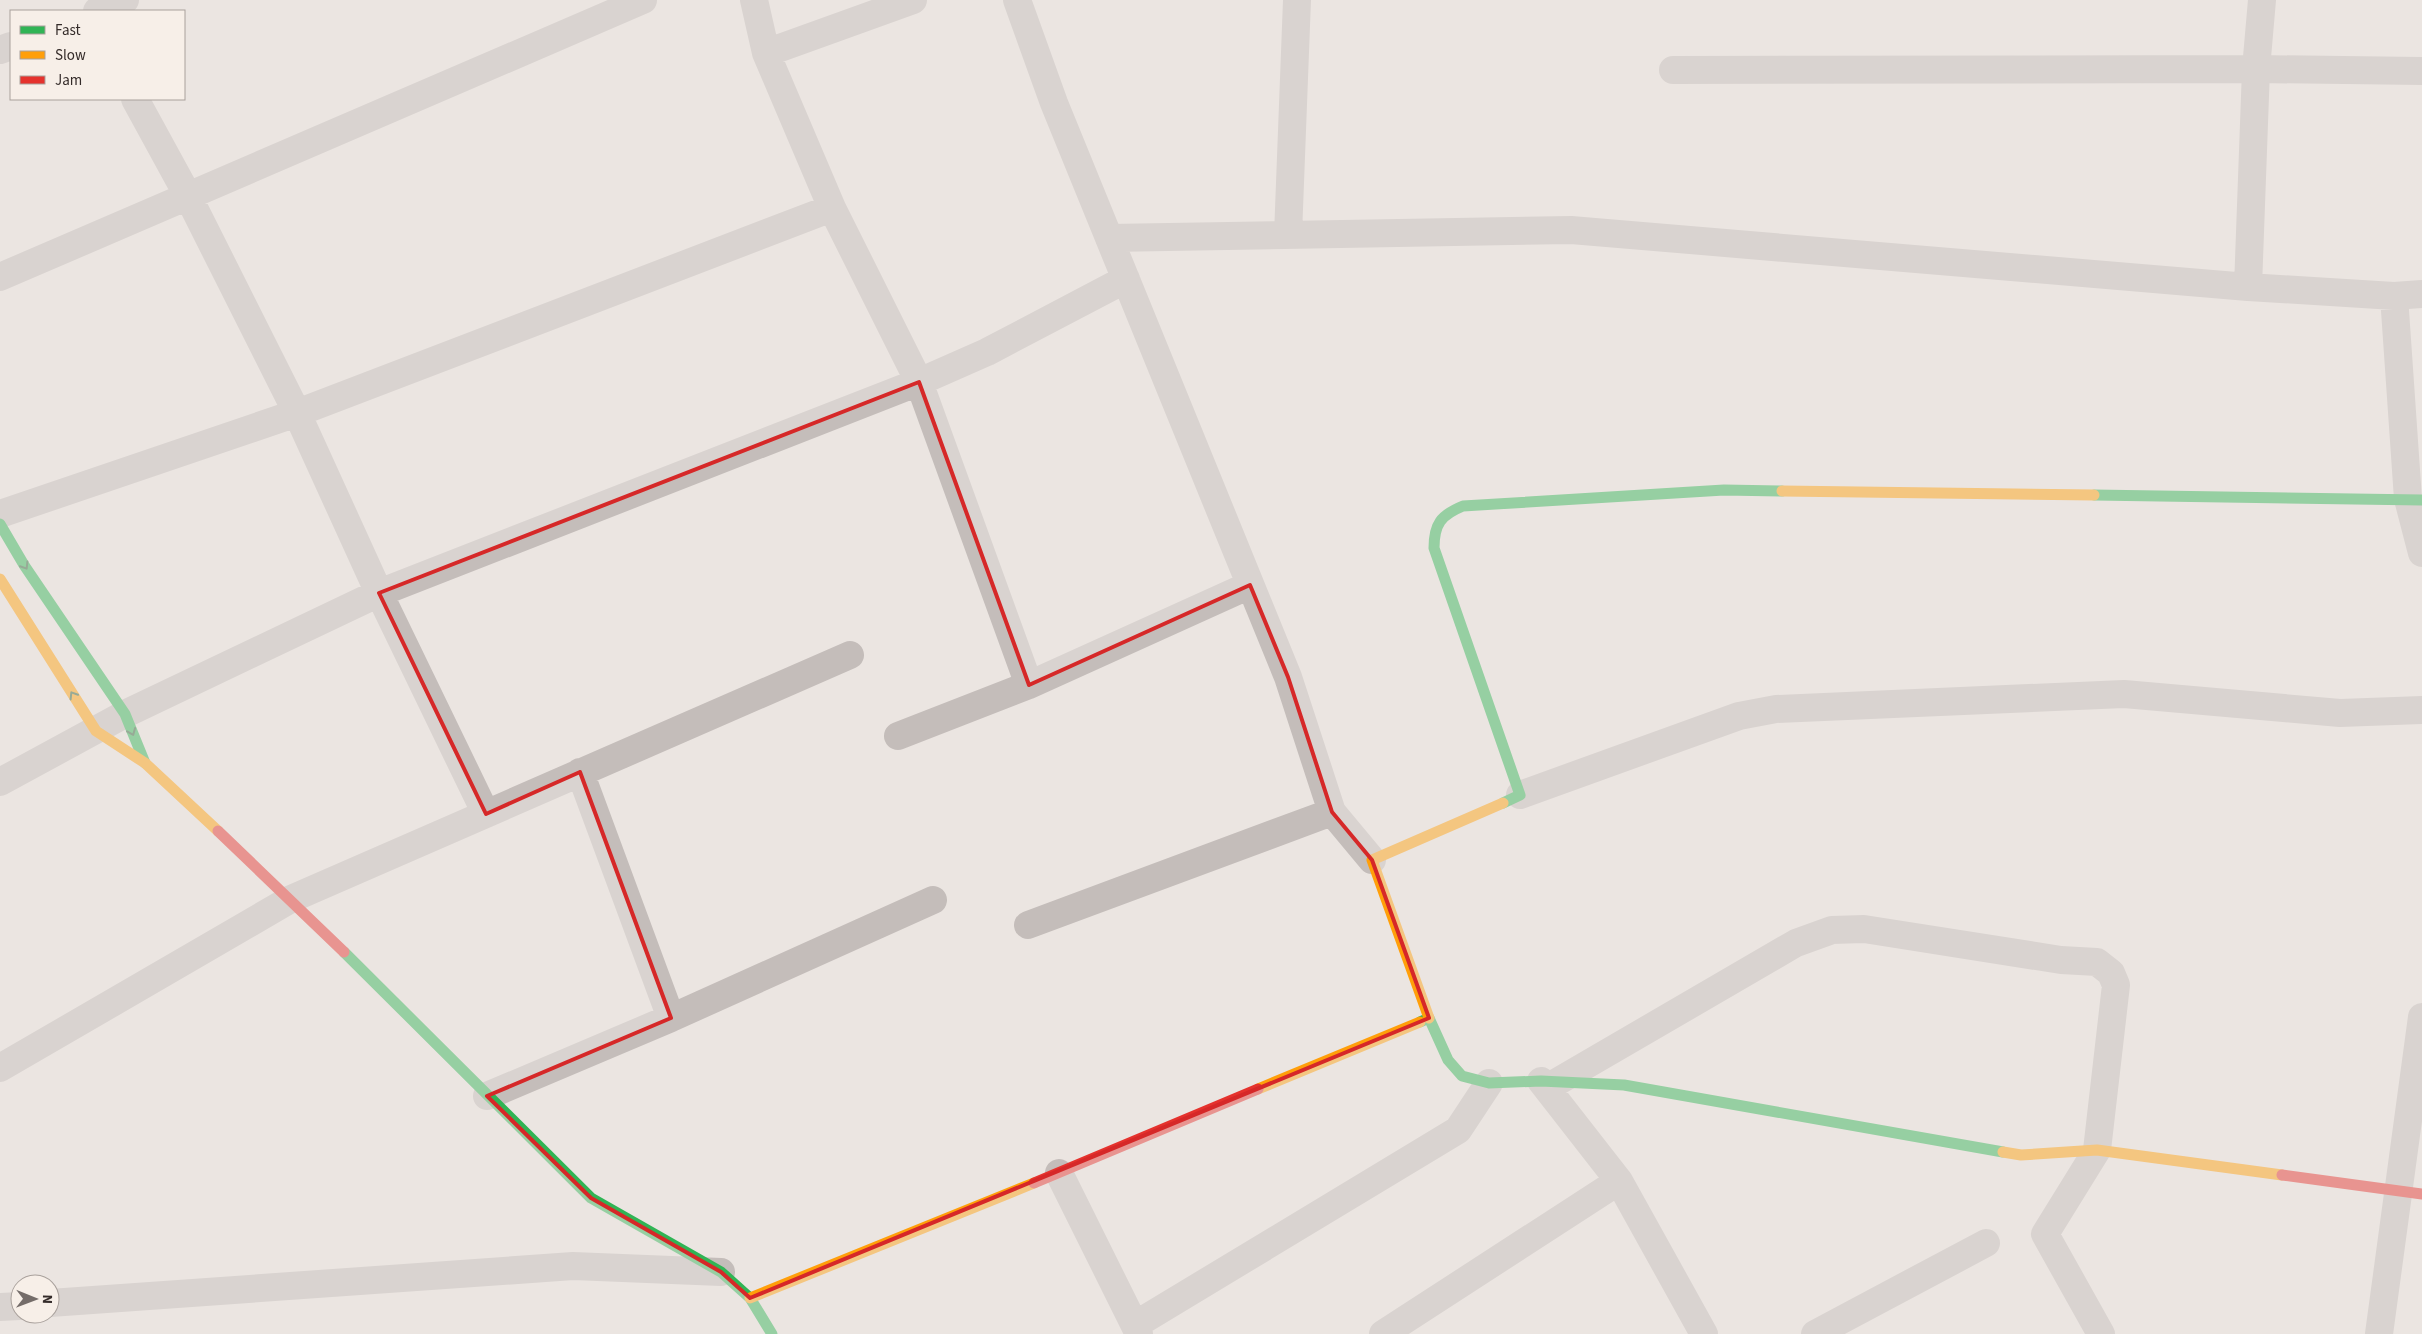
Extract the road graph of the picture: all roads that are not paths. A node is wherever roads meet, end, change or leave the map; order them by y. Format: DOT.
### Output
graph roads {
  1 [pos="125,0"];
  2 [pos="643,0"];
  3 [pos="754,0"];
  4 [pos="913,0"];
  5 [pos="1017,0"];
  6 [pos="1297,0"];
  7 [pos="2262,0"];
  8 [pos="100,10"];
  9 [pos="766,53"];
  10 [pos="2256,69"];
  11 [pos="1673,70"];
  12 [pos="2422,71"];
  13 [pos="136,100"];
  14 [pos="188,196"];
  15 [pos="832,208"];
  16 [pos="1288,235"];
  17 [pos="1109,238"];
  18 [pos="0,277"];
  19 [pos="1126,279"];
  20 [pos="2248,287"];
  21 [pos="2422,294"];
  22 [pos="2394,296"];
  23 [pos="919,382"];
  24 [pos="297,413"];
  25 [pos="2415,499"];
  26 [pos="0,514"];
  27 [pos="0,524"];
  28 [pos="2422,553"];
  29 [pos="0,578"];
  30 [pos="1250,585"];
  31 [pos="379,593"];
  32 [pos="850,655"];
  33 [pos="1029,685"];
  34 [pos="2422,710"];
  35 [pos="125,714"];
  36 [pos="96,731"];
  37 [pos="898,736"];
  38 [pos="145,763"];
  39 [pos="580,772"];
  40 [pos="0,782"];
  41 [pos="1520,795"];
  42 [pos="1332,812"];
  43 [pos="486,814"];
  44 [pos="1372,860"];
  45 [pos="291,899"];
  46 [pos="933,900"];
  47 [pos="1028,925"];
  48 [pos="2422,1017"];
  49 [pos="671,1018"];
  50 [pos="1429,1018"];
  51 [pos="0,1068"];
  52 [pos="1489,1082"];
  53 [pos="1549,1082"];
  54 [pos="487,1096"];
  55 [pos="2097,1150"];
  56 [pos="1059,1173"];
  57 [pos="1618,1180"];
  58 [pos="2411,1192"];
  59 [pos="1986,1243"];
  60 [pos="721,1272"];
  61 [pos="750,1298"];
  62 [pos="60,1302"];
  63 [pos="1137,1330"];
  64 [pos="772,1334"];
  65 [pos="1384,1334"];
  66 [pos="1704,1334"];
  67 [pos="1815,1334"];
  68 [pos="2101,1334"];
  69 [pos="2379,1334"];
  1 -- 8 [label="street"];
  2 -- 14 [label="street"];
  3 -- 9 [label="street"];
  4 -- 9 [label="street"];
  5 -- 17 [label="street"];
  6 -- 16 [label="street"];
  7 -- 10 [label="street"];
  9 -- 15 [label="street"];
  10 -- 11 [label="street"];
  10 -- 12 [label="street"];
  10 -- 20 [label="street"];
  13 -- 14 [label="street"];
  14 -- 18 [label="street"];
  14 -- 24 [label="street"];
  15 -- 23 [label="street"];
  15 -- 24 [label="street"];
  16 -- 17 [label="street"];
  16 -- 20 [label="street"];
  17 -- 19 [label="street"];
  19 -- 23 [label="street"];
  19 -- 30 [label="street"];
  20 -- 22 [label="street"];
  21 -- 22 [label="street"];
  22 -- 25 [label="street"];
  23 -- 31 [label="street"];
  23 -- 33 [label="street"];
  24 -- 26 [label="street"];
  24 -- 31 [label="street"];
  25 -- 28 [label="street"];
  25 -- 41 [label="street"];
  27 -- 35 [label="street, one-way"];
  36 -- 29 [label="street, one-way"];
  30 -- 33 [label="street"];
  30 -- 42 [label="street"];
  31 -- 35 [label="street"];
  31 -- 43 [label="street"];
  32 -- 39 [label="street"];
  33 -- 37 [label="street"];
  34 -- 41 [label="street"];
  35 -- 36 [label="street"];
  35 -- 38 [label="street, one-way"];
  36 -- 38 [label="street"];
  36 -- 40 [label="street"];
  38 -- 45 [label="street"];
  39 -- 43 [label="street"];
  39 -- 49 [label="street"];
  41 -- 44 [label="street"];
  42 -- 44 [label="street"];
  42 -- 47 [label="street"];
  43 -- 45 [label="street"];
  44 -- 50 [label="street"];
  45 -- 51 [label="street"];
  45 -- 54 [label="street"];
  46 -- 49 [label="street"];
  48 -- 58 [label="street"];
  49 -- 54 [label="street"];
  50 -- 52 [label="street"];
  50 -- 56 [label="street"];
  52 -- 53 [label="street"];
  52 -- 63 [label="street"];
  53 -- 55 [label="street"];
  53 -- 55 [label="street"];
  53 -- 57 [label="street"];
  54 -- 60 [label="street"];
  55 -- 58 [label="street"];
  55 -- 68 [label="street"];
  56 -- 61 [label="street"];
  56 -- 63 [label="street"];
  57 -- 65 [label="street"];
  57 -- 66 [label="street"];
  58 -- 69 [label="street"];
  59 -- 67 [label="street"];
  60 -- 61 [label="street"];
  60 -- 62 [label="street"];
  61 -- 64 [label="street"];
}
